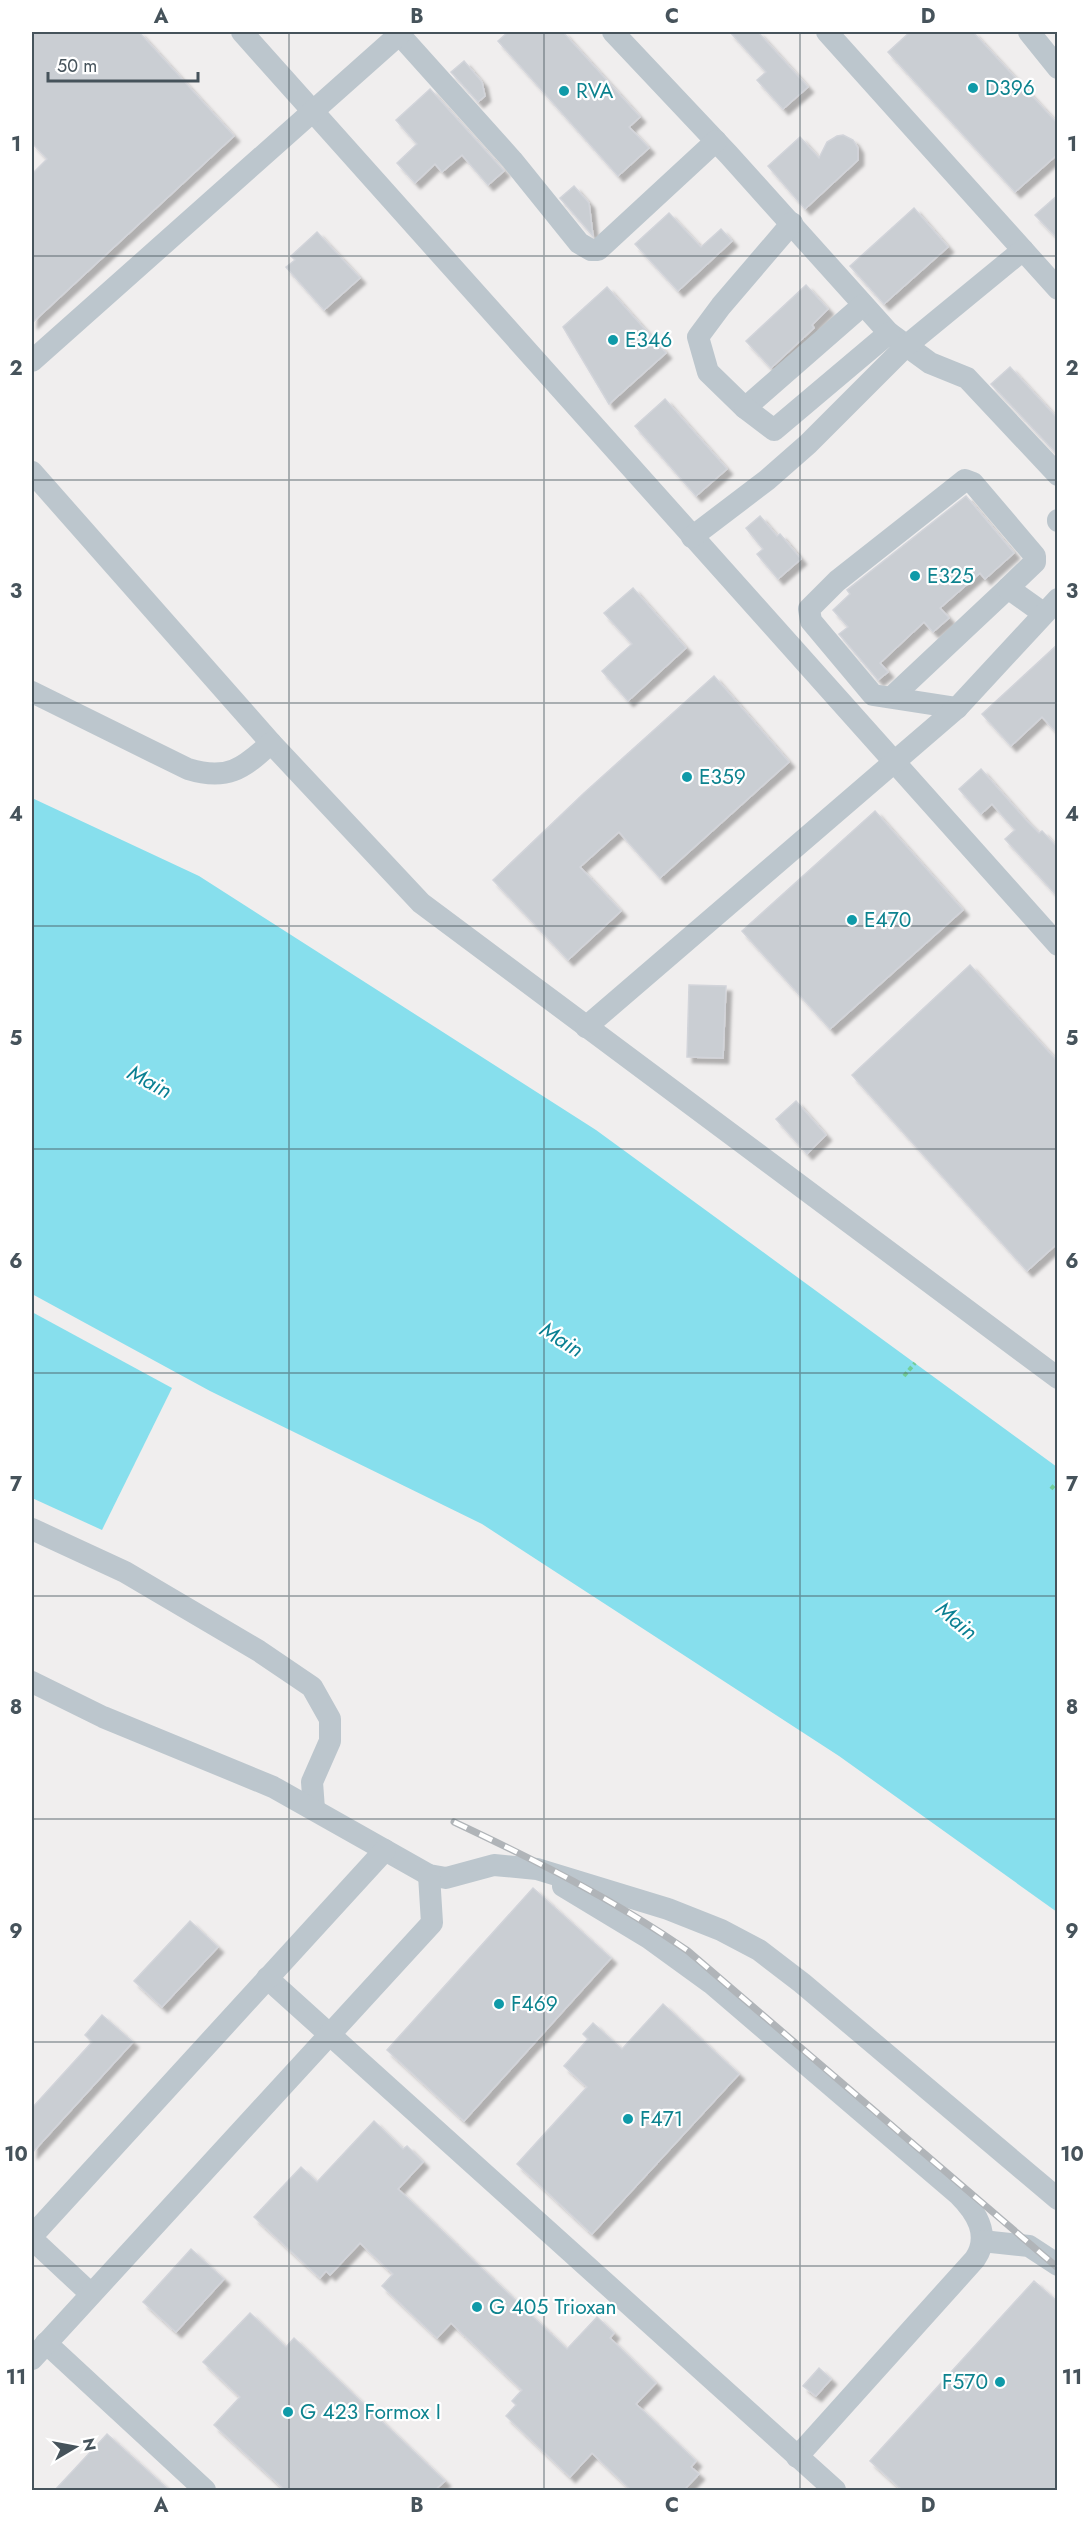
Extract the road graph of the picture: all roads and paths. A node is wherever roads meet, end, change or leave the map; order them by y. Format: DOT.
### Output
graph roads {
  1 [pos="242,32"];
  2 [pos="613,32"];
  3 [pos="827,32"];
  4 [pos="1029,32"];
  5 [pos="400,33"];
  6 [pos="1058,68"];
  7 [pos="312,110"];
  8 [pos="716,141"];
  9 [pos="792,223"];
  10 [pos="1023,250"];
  11 [pos="1058,289"];
  12 [pos="863,304"];
  13 [pos="897,340"];
  14 [pos="32,361"];
  15 [pos="744,408"];
  16 [pos="32,472"];
  17 [pos="1058,474"];
  18 [pos="692,537"];
  19 [pos="1008,588"];
  20 [pos="1050,606"];
  21 [pos="32,692"];
  22 [pos="893,696"];
  23 [pos="957,708"];
  24 [pos="271,743"];
  25 [pos="894,764"];
  26 [pos="1058,945"];
  27 [pos="586,1027"];
  28 [pos="915,1363"];
  29 [pos="904,1376"];
  30 [pos="1058,1378"];
  31 [pos="1058,1481"];
  32 [pos="1051,1490"];
  33 [pos="32,1529"];
  34 [pos="32,1682"];
  35 [pos="314,1809"];
  36 [pos="385,1851"];
  37 [pos="537,1869"];
  38 [pos="429,1875"];
  39 [pos="267,1978"];
  40 [pos="330,2033"];
  41 [pos="1058,2199"];
  42 [pos="32,2237"];
  43 [pos="982,2241"];
  44 [pos="1058,2265"];
  45 [pos="90,2293"];
  46 [pos="39,2351"];
  47 [pos="797,2457"];
  48 [pos="205,2490"];
  49 [pos="835,2490"];
  1 -- 7 [label="street"];
  2 -- 8 [label="street"];
  3 -- 10 [label="street"];
  4 -- 6 [label="street"];
  5 -- 7 [label="street"];
  5 -- 8 [label="street"];
  7 -- 14 [label="street"];
  7 -- 18 [label="street"];
  8 -- 9 [label="street"];
  9 -- 12 [label="street"];
  9 -- 15 [label="street"];
  10 -- 11 [label="street"];
  10 -- 13 [label="street"];
  12 -- 13 [label="street"];
  12 -- 15 [label="street"];
  13 -- 15 [label="street"];
  13 -- 17 [label="street"];
  13 -- 18 [label="street"];
  16 -- 24 [label="street"];
  18 -- 25 [label="street"];
  19 -- 20 [label="street"];
  19 -- 22 [label="street"];
  19 -- 22 [label="street"];
  20 -- 23 [label="street"];
  21 -- 24 [label="street"];
  22 -- 23 [label="street"];
  23 -- 25 [label="street"];
  24 -- 27 [label="street"];
  25 -- 26 [label="street"];
  25 -- 27 [label="street"];
  27 -- 30 [label="street"];
  28 -- 29 [label="path"];
  31 -- 32 [label="path"];
  33 -- 35 [label="street"];
  34 -- 35 [label="street"];
  35 -- 36 [label="street"];
  36 -- 38 [label="street"];
  36 -- 39 [label="street"];
  37 -- 38 [label="street"];
  37 -- 41 [label="street"];
  37 -- 43 [label="street"];
  38 -- 40 [label="street"];
  39 -- 40 [label="street"];
  39 -- 42 [label="street"];
  40 -- 45 [label="street"];
  40 -- 47 [label="street"];
  42 -- 45 [label="street"];
  43 -- 44 [label="street"];
  43 -- 47 [label="street"];
  45 -- 46 [label="street"];
  46 -- 48 [label="street"];
  47 -- 49 [label="street"];
}
